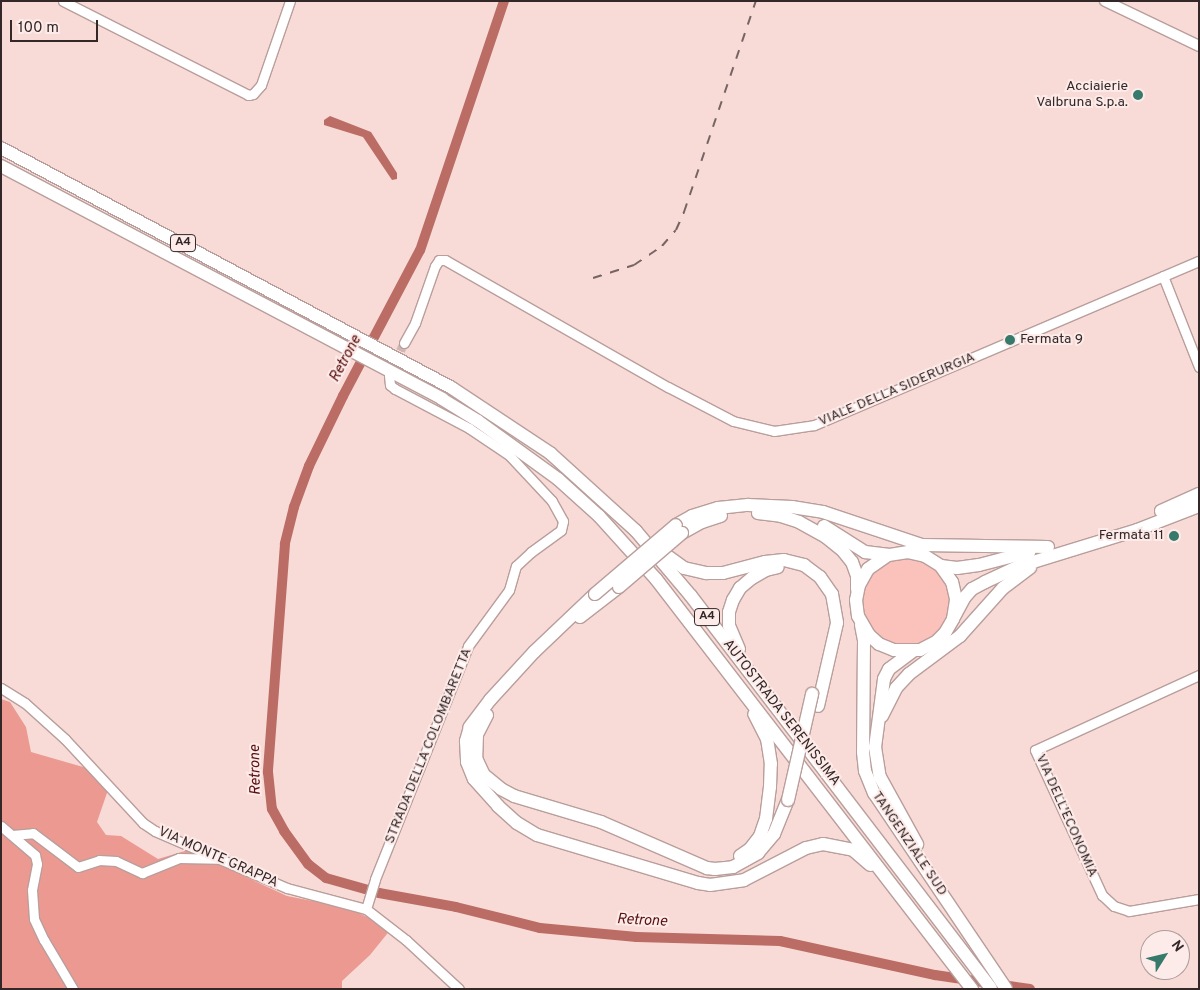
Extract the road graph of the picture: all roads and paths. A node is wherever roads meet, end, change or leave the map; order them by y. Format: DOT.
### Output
graph roads {
  1 [pos="63,1"];
  2 [pos="290,1"];
  3 [pos="1105,1"];
  4 [pos="1199,46"];
  5 [pos="1,148"];
  6 [pos="1,166"];
  7 [pos="1199,261"];
  8 [pos="1163,276"];
  9 [pos="404,343"];
  10 [pos="1199,367"];
  11 [pos="388,375"];
  12 [pos="550,453"];
  13 [pos="1199,495"];
  14 [pos="763,505"];
  15 [pos="1199,506"];
  16 [pos="679,529"];
  17 [pos="1050,551"];
  18 [pos="888,555"];
  19 [pos="941,566"];
  20 [pos="664,588"];
  21 [pos="857,592"];
  22 [pos="953,619"];
  23 [pos="861,622"];
  24 [pos="913,651"];
  25 [pos="1199,675"];
  26 [pos="1,688"];
  27 [pos="815,700"];
  28 [pos="876,730"];
  29 [pos="848,799"];
  30 [pos="791,803"];
  31 [pos="1,826"];
  32 [pos="12,835"];
  33 [pos="675,854"];
  34 [pos="223,859"];
  35 [pos="684,879"];
  36 [pos="1199,900"];
  37 [pos="367,905"];
  38 [pos="962,916"];
  39 [pos="959,972"];
  40 [pos="73,989"];
  41 [pos="459,989"];
  42 [pos="972,989"];
  43 [pos="991,989"];
  44 [pos="1006,989"];
  45 [pos="1016,989"];
  1 -- 2 [label="street"];
  3 -- 4 [label="main road"];
  5 -- 12 [label="highway, AUTOSTRADA SERENISSIMA / A4"];
  6 -- 20 [label="highway, AUTOSTRADA SERENISSIMA / A4"];
  7 -- 8 [label="street, VIALE DELLA SIDERURGIA"];
  8 -- 9 [label="street, VIALE DELLA SIDERURGIA"];
  8 -- 10 [label="street"];
  11 -- 37 [label="street, STRADA DELLA COLOMBARETTA"];
  12 -- 27 [label="highway"];
  12 -- 29 [label="highway, AUTOSTRADA SERENISSIMA / A4"];
  13 -- 17 [label="highway"];
  14 -- 16 [label="highway"];
  14 -- 17 [label="highway"];
  14 -- 18 [label="highway"];
  15 -- 17 [label="highway"];
  16 -- 21 [label="highway"];
  16 -- 33 [label="highway, bridge"];
  16 -- 35 [label="highway, bridge"];
  17 -- 19 [label="highway"];
  17 -- 22 [label="highway"];
  17 -- 28 [label="highway"];
  18 -- 19 [label="highway"];
  18 -- 21 [label="highway"];
  19 -- 22 [label="highway"];
  20 -- 33 [label="highway"];
  20 -- 39 [label="highway, AUTOSTRADA SERENISSIMA / A4"];
  21 -- 23 [label="highway"];
  22 -- 24 [label="highway"];
  23 -- 24 [label="highway"];
  23 -- 38 [label="highway, TANGENZIALE SUD"];
  24 -- 28 [label="highway, TANGENZIALE SUD"];
  25 -- 36 [label="street, VIA DELL'ECONOMIA"];
  26 -- 34 [label="street, VIA MONTE GRAPPA"];
  27 -- 29 [label="highway"];
  27 -- 30 [label="highway"];
  28 -- 38 [label="highway, TANGENZIALE SUD"];
  29 -- 43 [label="highway, AUTOSTRADA SERENISSIMA / A4"];
  30 -- 33 [label="highway"];
  30 -- 35 [label="highway"];
  31 -- 32 [label="street"];
  32 -- 34 [label="street"];
  32 -- 40 [label="street"];
  34 -- 37 [label="street, VIA MONTE GRAPPA"];
  35 -- 39 [label="highway"];
  37 -- 41 [label="street, VIA MONTE GRAPPA"];
  38 -- 44 [label="highway, TANGENZIALE SUD"];
  38 -- 45 [label="highway, TANGENZIALE SUD"];
  39 -- 42 [label="highway, AUTOSTRADA SERENISSIMA / A4"];
}
